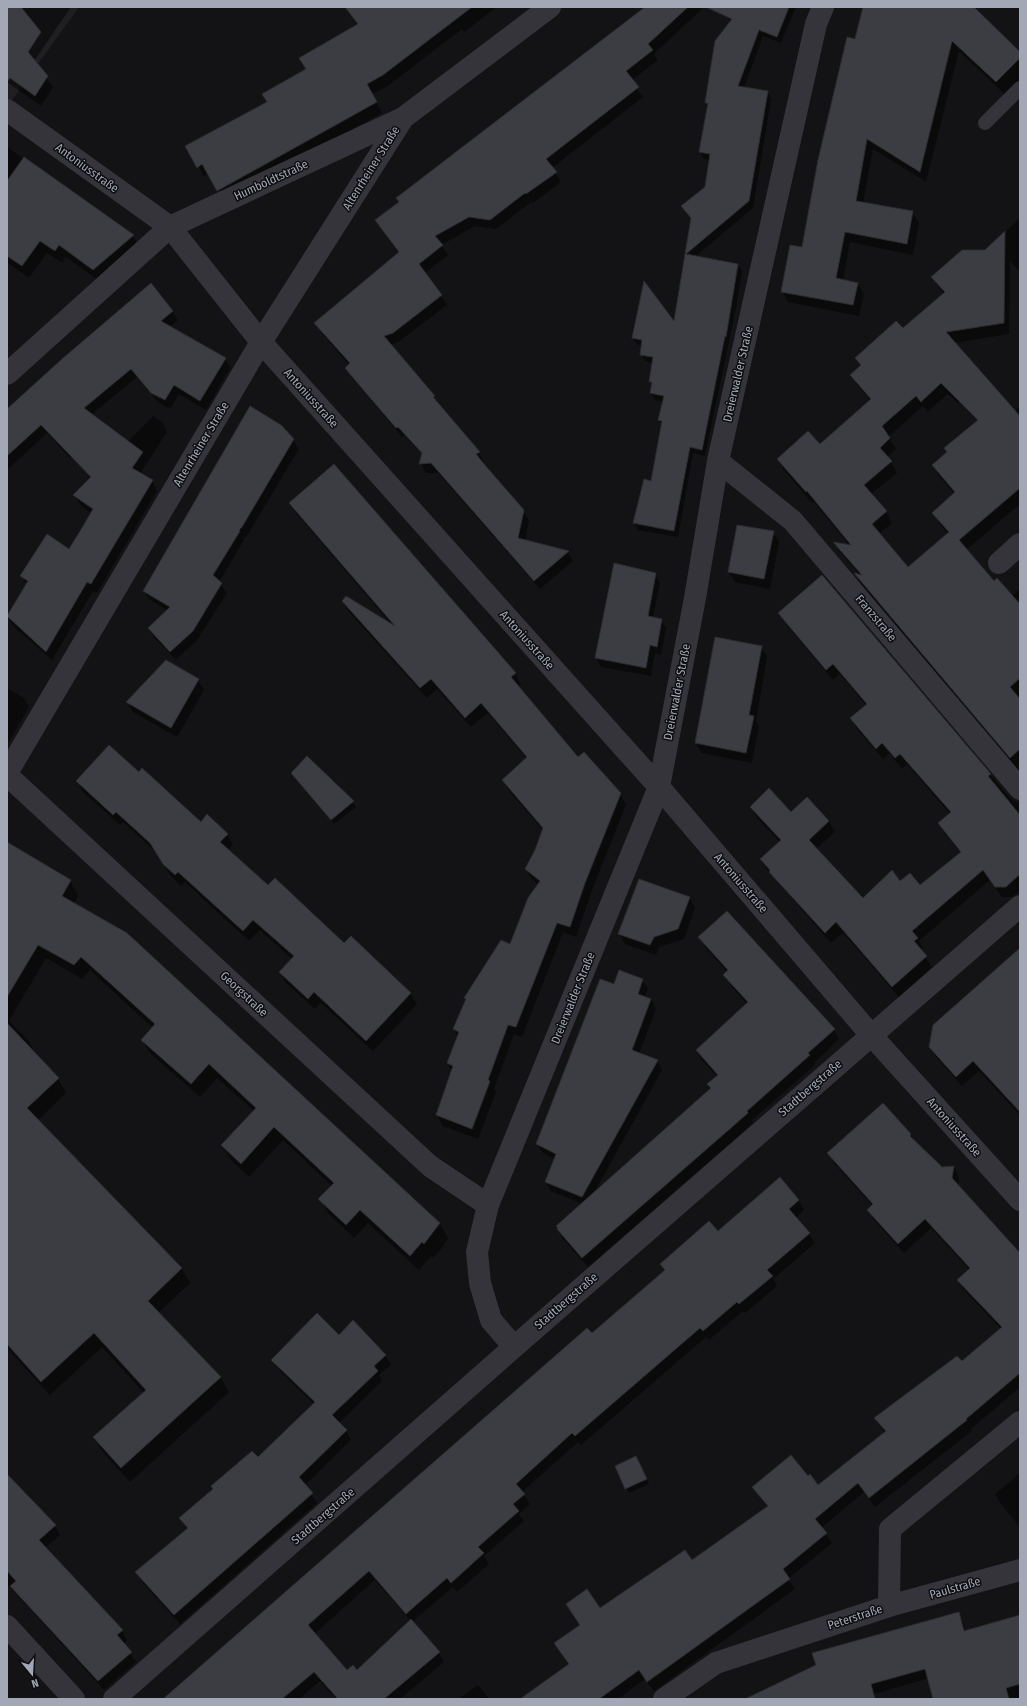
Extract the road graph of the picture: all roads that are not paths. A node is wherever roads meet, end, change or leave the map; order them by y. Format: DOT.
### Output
graph roads {
  1 [pos="550,7"];
  2 [pos="823,7"];
  3 [pos="1020,88"];
  4 [pos="7,110"];
  5 [pos="403,118"];
  6 [pos="985,123"];
  7 [pos="170,227"];
  8 [pos="261,342"];
  9 [pos="7,374"];
  10 [pos="718,460"];
  11 [pos="1020,544"];
  12 [pos="999,563"];
  13 [pos="7,774"];
  14 [pos="659,787"];
  15 [pos="1020,789"];
  16 [pos="1020,906"];
  17 [pos="871,1035"];
  18 [pos="1020,1200"];
  19 [pos="488,1205"];
  20 [pos="514,1347"];
  21 [pos="1020,1422"];
  22 [pos="1020,1570"];
  23 [pos="889,1606"];
  24 [pos="7,1626"];
  25 [pos="74,1699"];
  26 [pos="114,1699"];
  27 [pos="664,1699"];
  1 -- 5 [label="street, Humboldtstraße"];
  2 -- 10 [label="street, Dreierwalder Straße"];
  3 -- 6 [label="lane"];
  4 -- 7 [label="street, Antoniusstraße"];
  5 -- 7 [label="street, Humboldtstraße"];
  5 -- 8 [label="street, Altenrheiner Straße"];
  7 -- 8 [label="street, Antoniusstraße"];
  7 -- 9 [label="street, Humboldtstraße"];
  8 -- 13 [label="street, Altenrheiner Straße"];
  8 -- 14 [label="street, Antoniusstraße"];
  10 -- 14 [label="street, Dreierwalder Straße"];
  10 -- 15 [label="street, Franzstraße"];
  11 -- 12 [label="street"];
  13 -- 19 [label="street, Georgstraße"];
  14 -- 17 [label="street, Antoniusstraße"];
  14 -- 19 [label="street, Dreierwalder Straße"];
  16 -- 17 [label="street, Stadtbergstraße"];
  17 -- 18 [label="street, Antoniusstraße"];
  17 -- 20 [label="street, Stadtbergstraße"];
  19 -- 20 [label="street, Dreierwalder Straße"];
  20 -- 26 [label="street, Stadtbergstraße"];
  21 -- 23 [label="street, Peterstraße"];
  22 -- 23 [label="street, Paulstraße"];
  23 -- 27 [label="street, Peterstraße"];
  24 -- 25 [label="street"];
}
